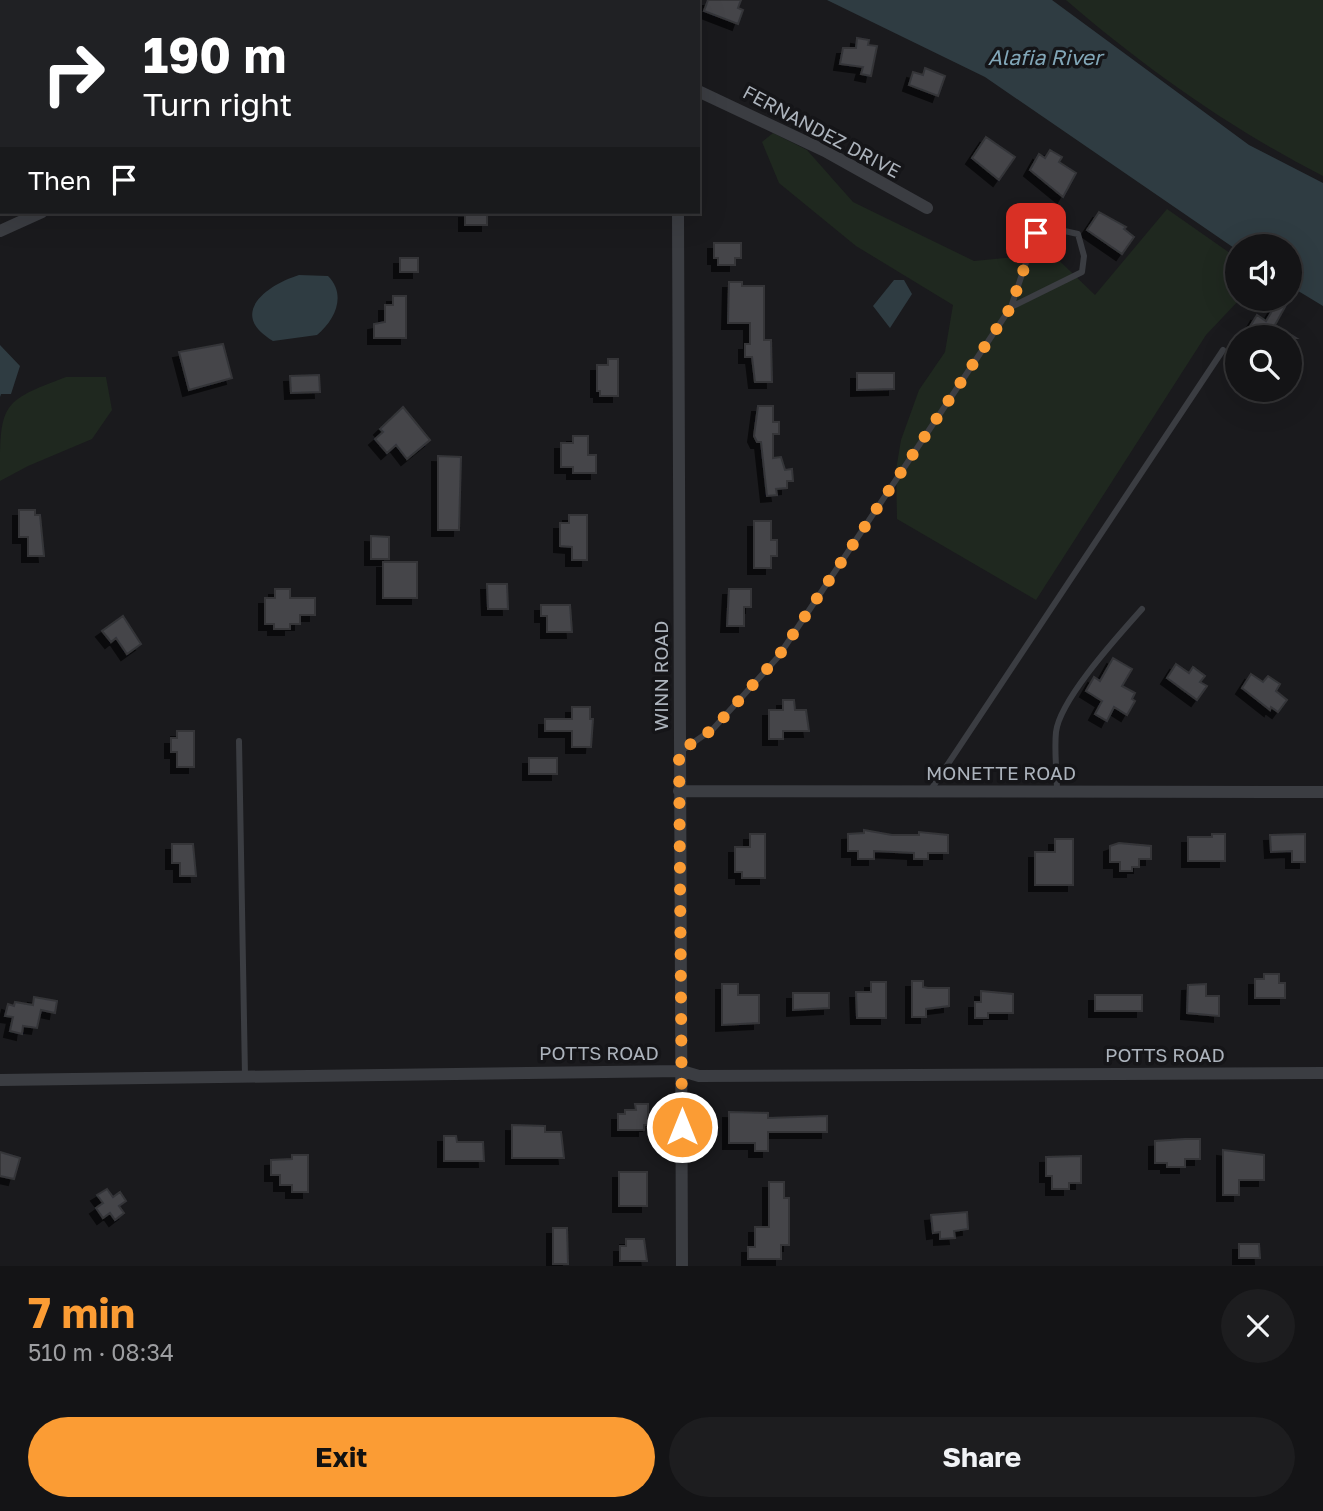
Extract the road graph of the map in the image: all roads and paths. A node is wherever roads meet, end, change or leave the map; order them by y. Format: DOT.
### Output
graph roads {
  1 [pos="700,92"];
  2 [pos="927,208"];
  3 [pos="38,214"];
  4 [pos="678,214"];
  5 [pos="0,231"];
  6 [pos="1011,307"];
  7 [pos="1223,350"];
  8 [pos="1142,609"];
  9 [pos="239,741"];
  10 [pos="679,752"];
  11 [pos="679,791"];
  12 [pos="930,791"];
  13 [pos="1057,791"];
  14 [pos="1323,792"];
  15 [pos="682,1072"];
  16 [pos="1323,1073"];
  17 [pos="245,1076"];
  18 [pos="0,1080"];
  19 [pos="682,1266"];
  1 -- 2 [label="street, FERNANDEZ DRIVE"];
  3 -- 5 [label="street"];
  4 -- 10 [label="street, WINN ROAD"];
  6 -- 6 [label="lane"];
  6 -- 10 [label="lane"];
  7 -- 12 [label="lane"];
  8 -- 13 [label="lane"];
  9 -- 17 [label="lane"];
  10 -- 11 [label="street, WINN ROAD"];
  11 -- 12 [label="street, MONETTE ROAD"];
  11 -- 15 [label="street, WINN ROAD"];
  12 -- 13 [label="street, MONETTE ROAD"];
  13 -- 14 [label="street, MONETTE ROAD"];
  15 -- 16 [label="street, POTTS ROAD"];
  15 -- 17 [label="street, POTTS ROAD"];
  15 -- 19 [label="street, WINN ROAD"];
  17 -- 18 [label="street, POTTS ROAD"];
}
